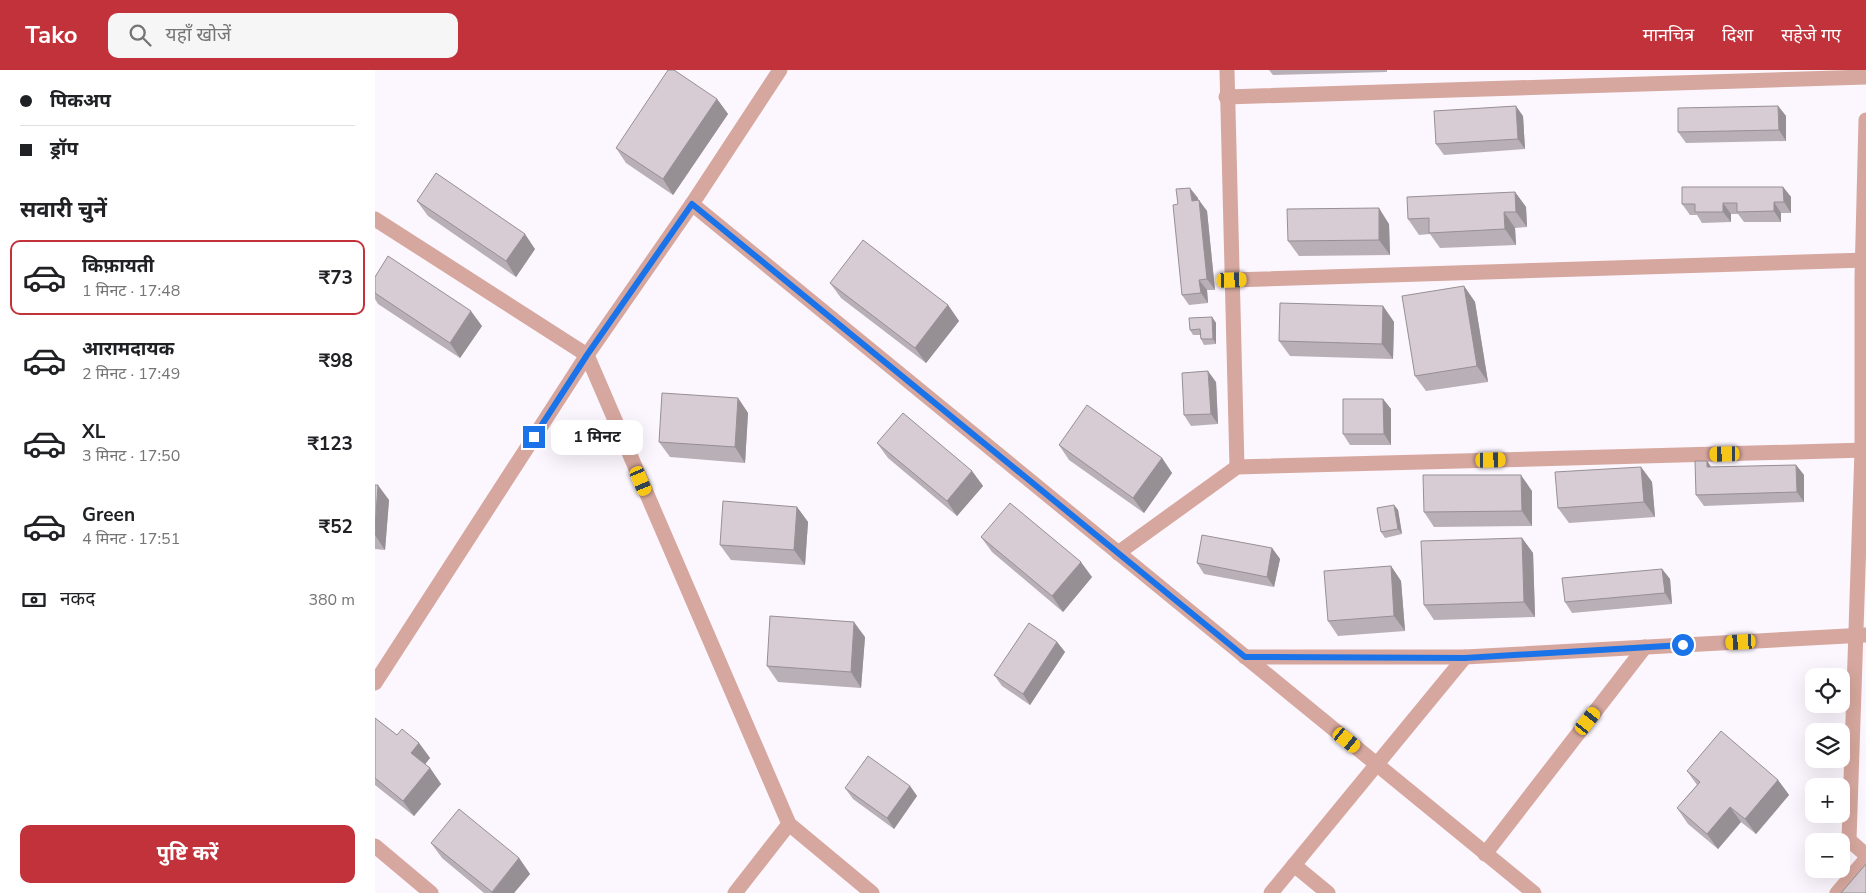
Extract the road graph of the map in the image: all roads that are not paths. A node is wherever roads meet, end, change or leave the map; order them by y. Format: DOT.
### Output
graph roads {
  1 [pos="781,70"];
  2 [pos="1227,70"];
  3 [pos="1866,77"];
  4 [pos="1226,98"];
  5 [pos="1866,120"];
  6 [pos="692,204"];
  7 [pos="375,219"];
  8 [pos="1865,260"];
  9 [pos="1232,280"];
  10 [pos="587,355"];
  11 [pos="1864,450"];
  12 [pos="1237,467"];
  13 [pos="1118,553"];
  14 [pos="1861,635"];
  15 [pos="1645,647"];
  16 [pos="1245,657"];
  17 [pos="1465,658"];
  18 [pos="375,683"];
  19 [pos="1376,764"];
  20 [pos="789,824"];
  21 [pos="375,846"];
  22 [pos="1485,854"];
  23 [pos="1866,855"];
  24 [pos="1866,859"];
  25 [pos="1294,865"];
  26 [pos="431,893"];
  27 [pos="735,893"];
  28 [pos="872,893"];
  29 [pos="1271,893"];
  30 [pos="1329,893"];
  31 [pos="1534,893"];
  32 [pos="1837,893"];
  1 -- 6 [label="street"];
  2 -- 4 [label="street"];
  3 -- 4 [label="street"];
  4 -- 9 [label="street"];
  5 -- 8 [label="street"];
  6 -- 10 [label="street"];
  6 -- 13 [label="street"];
  7 -- 10 [label="street"];
  8 -- 9 [label="street"];
  8 -- 11 [label="street"];
  9 -- 12 [label="street"];
  10 -- 18 [label="street"];
  10 -- 20 [label="street"];
  11 -- 12 [label="street"];
  11 -- 14 [label="street"];
  12 -- 13 [label="street"];
  13 -- 16 [label="street"];
  14 -- 15 [label="street"];
  14 -- 23 [label="street"];
  15 -- 17 [label="street"];
  15 -- 22 [label="street"];
  16 -- 17 [label="street"];
  16 -- 19 [label="street"];
  17 -- 19 [label="street"];
  19 -- 22 [label="street"];
  19 -- 25 [label="street"];
  20 -- 27 [label="street"];
  20 -- 28 [label="street"];
  21 -- 26 [label="street"];
  22 -- 31 [label="street"];
  24 -- 32 [label="street"];
  25 -- 29 [label="street"];
  25 -- 30 [label="street"];
}
